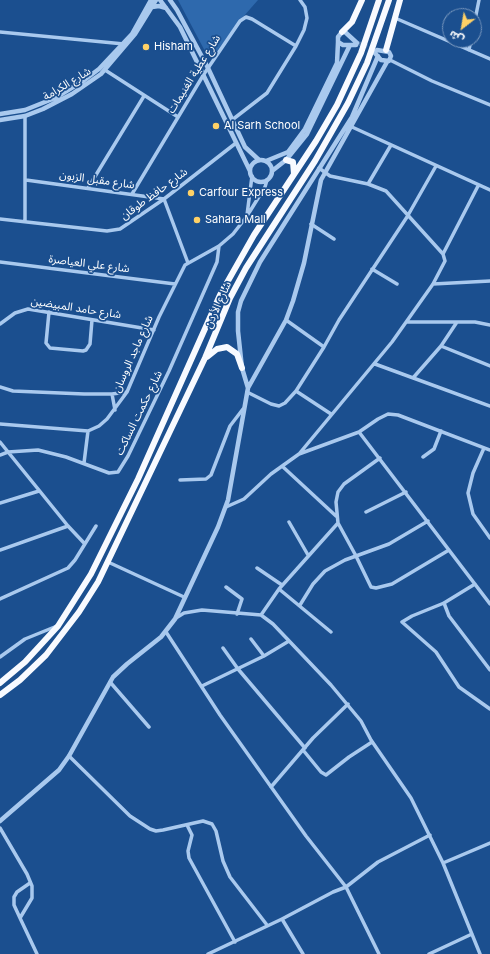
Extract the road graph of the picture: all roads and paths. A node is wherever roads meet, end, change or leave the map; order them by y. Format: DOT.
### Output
graph roads {
  1 [pos="151,0"];
  2 [pos="156,0"];
  3 [pos="160,0"];
  4 [pos="170,0"];
  5 [pos="300,0"];
  6 [pos="362,0"];
  7 [pos="379,0"];
  8 [pos="389,0"];
  9 [pos="400,0"];
  10 [pos="152,7"];
  11 [pos="169,10"];
  12 [pos="395,18"];
  13 [pos="0,32"];
  14 [pos="342,32"];
  15 [pos="338,42"];
  16 [pos="125,45"];
  17 [pos="350,45"];
  18 [pos="296,46"];
  19 [pos="386,50"];
  20 [pos="469,50"];
  21 [pos="378,56"];
  22 [pos="490,59"];
  23 [pos="389,61"];
  24 [pos="208,68"];
  25 [pos="105,70"];
  26 [pos="204,74"];
  27 [pos="144,96"];
  28 [pos="490,104"];
  29 [pos="0,114"];
  30 [pos="25,116"];
  31 [pos="178,118"];
  32 [pos="0,120"];
  33 [pos="232,120"];
  34 [pos="352,127"];
  35 [pos="236,143"];
  36 [pos="391,145"];
  37 [pos="259,160"];
  38 [pos="286,160"];
  39 [pos="266,161"];
  40 [pos="436,166"];
  41 [pos="319,168"];
  42 [pos="250,170"];
  43 [pos="272,171"];
  44 [pos="325,172"];
  45 [pos="294,175"];
  46 [pos="252,176"];
  47 [pos="26,180"];
  48 [pos="267,180"];
  49 [pos="368,184"];
  50 [pos="478,186"];
  51 [pos="88,188"];
  52 [pos="490,190"];
  53 [pos="132,194"];
  54 [pos="164,199"];
  55 [pos="247,216"];
  56 [pos="408,216"];
  57 [pos="0,219"];
  58 [pos="25,221"];
  59 [pos="312,224"];
  60 [pos="334,239"];
  61 [pos="219,246"];
  62 [pos="443,254"];
  63 [pos="0,262"];
  64 [pos="188,263"];
  65 [pos="372,269"];
  66 [pos="490,281"];
  67 [pos="175,284"];
  68 [pos="397,284"];
  69 [pos="433,284"];
  70 [pos="49,312"];
  71 [pos="92,320"];
  72 [pos="286,320"];
  73 [pos="407,322"];
  74 [pos="457,322"];
  75 [pos="0,324"];
  76 [pos="490,325"];
  77 [pos="154,330"];
  78 [pos="441,346"];
  79 [pos="324,347"];
  80 [pos="205,358"];
  81 [pos="375,364"];
  82 [pos="490,366"];
  83 [pos="242,368"];
  84 [pos="413,378"];
  85 [pos="0,387"];
  86 [pos="247,390"];
  87 [pos="127,392"];
  88 [pos="296,392"];
  89 [pos="112,394"];
  90 [pos="490,406"];
  91 [pos="243,409"];
  92 [pos="115,410"];
  93 [pos="331,414"];
  94 [pos="0,424"];
  95 [pos="88,431"];
  96 [pos="441,431"];
  97 [pos="359,432"];
  98 [pos="0,442"];
  99 [pos="484,448"];
  100 [pos="490,450"];
  101 [pos="8,452"];
  102 [pos="0,454"];
  103 [pos="299,454"];
  104 [pos="423,457"];
  105 [pos="380,458"];
  106 [pos="84,463"];
  107 [pos="282,466"];
  108 [pos="180,480"];
  109 [pos="39,491"];
  110 [pos="406,492"];
  111 [pos="0,503"];
  112 [pos="226,507"];
  113 [pos="366,512"];
  114 [pos="336,516"];
  115 [pos="428,521"];
  116 [pos="289,522"];
  117 [pos="338,523"];
  118 [pos="68,526"];
  119 [pos="96,526"];
  120 [pos="490,531"];
  121 [pos="489,537"];
  122 [pos="84,543"];
  123 [pos="0,550"];
  124 [pos="449,550"];
  125 [pos="308,554"];
  126 [pos="356,556"];
  127 [pos="108,562"];
  128 [pos="257,568"];
  129 [pos="475,584"];
  130 [pos="226,587"];
  131 [pos="280,587"];
  132 [pos="184,597"];
  133 [pos="0,599"];
  134 [pos="444,603"];
  135 [pos="490,604"];
  136 [pos="300,605"];
  137 [pos="237,614"];
  138 [pos="261,615"];
  139 [pos="175,619"];
  140 [pos="58,626"];
  141 [pos="166,632"];
  142 [pos="331,632"];
  143 [pos="251,639"];
  144 [pos="289,641"];
  145 [pos="223,648"];
  146 [pos="264,656"];
  147 [pos="0,657"];
  148 [pos="238,669"];
  149 [pos="490,670"];
  150 [pos="110,682"];
  151 [pos="0,683"];
  152 [pos="202,686"];
  153 [pos="0,695"];
  154 [pos="348,704"];
  155 [pos="490,709"];
  156 [pos="149,727"];
  157 [pos="372,742"];
  158 [pos="304,749"];
  159 [pos="69,756"];
  160 [pos="271,787"];
  161 [pos="0,821"];
  162 [pos="187,825"];
  163 [pos="0,828"];
  164 [pos="430,835"];
  165 [pos="490,843"];
  166 [pos="443,863"];
  167 [pos="30,883"];
  168 [pos="346,887"];
  169 [pos="20,918"];
  170 [pos="282,919"];
  171 [pos="267,926"];
  172 [pos="472,934"];
  173 [pos="236,942"];
  174 [pos="217,952"];
  175 [pos="37,954"];
  176 [pos="208,954"];
  177 [pos="303,954"];
  178 [pos="379,954"];
  179 [pos="429,954"];
  180 [pos="480,954"];
  1 -- 16 [label="street, شارع الكرامة"];
  2 -- 10 [label="street, شارع الكرامة"];
  3 -- 11 [label="street"];
  4 -- 24 [label="street"];
  5 -- 18 [label="street"];
  6 -- 14 [label="highway"];
  7 -- 45 [label="highway, شارع الأردن"];
  8 -- 80 [label="highway, شارع الأردن"];
  9 -- 12 [label="highway"];
  10 -- 11 [label="street"];
  10 -- 16 [label="street, شارع الكرامة"];
  11 -- 26 [label="street"];
  12 -- 19 [label="highway"];
  12 -- 20 [label="street"];
  13 -- 16 [label="street"];
  14 -- 15 [label="street"];
  14 -- 17 [label="street"];
  15 -- 17 [label="street"];
  15 -- 39 [label="street"];
  16 -- 25 [label="street, شارع الكرامة"];
  16 -- 29 [label="street, شارع الكرامة"];
  17 -- 38 [label="street"];
  18 -- 24 [label="street, شارع عطية الغنيمات"];
  18 -- 33 [label="street"];
  19 -- 21 [label="street"];
  19 -- 23 [label="street"];
  20 -- 22 [label="street"];
  21 -- 23 [label="street"];
  21 -- 41 [label="street"];
  23 -- 28 [label="street"];
  23 -- 34 [label="street"];
  24 -- 26 [label="street, شارع عطية الغنيمات"];
  24 -- 33 [label="street"];
  25 -- 27 [label="street"];
  25 -- 30 [label="street, شارع الكرامة"];
  26 -- 31 [label="street, شارع عطية الغنيمات"];
  26 -- 35 [label="street"];
  27 -- 31 [label="street"];
  27 -- 51 [label="street"];
  30 -- 32 [label="street, شارع الكرامة"];
  30 -- 47 [label="street"];
  31 -- 53 [label="street, شارع عطية الغنيمات"];
  33 -- 37 [label="street"];
  34 -- 36 [label="street"];
  34 -- 44 [label="street"];
  35 -- 42 [label="street"];
  35 -- 54 [label="street, شارع حافظ طوقان"];
  36 -- 40 [label="street"];
  36 -- 49 [label="street"];
  37 -- 39 [label="street"];
  37 -- 42 [label="street"];
  38 -- 43 [label="street"];
  38 -- 45 [label="highway"];
  39 -- 43 [label="street"];
  40 -- 50 [label="street"];
  40 -- 56 [label="street"];
  41 -- 44 [label="street"];
  41 -- 83 [label="street"];
  42 -- 46 [label="street"];
  43 -- 48 [label="street"];
  44 -- 49 [label="street"];
  44 -- 59 [label="street"];
  45 -- 140 [label="highway, شارع الأردن"];
  46 -- 48 [label="street"];
  46 -- 55 [label="street"];
  47 -- 51 [label="street, شارع مقبل الزبون"];
  47 -- 58 [label="street"];
  48 -- 55 [label="street, شارع ماجد الروسان"];
  49 -- 56 [label="street"];
  50 -- 52 [label="street"];
  50 -- 62 [label="street"];
  51 -- 53 [label="street, شارع مقبل الزبون"];
  53 -- 54 [label="street, شارع مقبل الزبون"];
  54 -- 58 [label="street, شارع حافظ طوقان"];
  54 -- 64 [label="street"];
  55 -- 61 [label="street, شارع ماجد الروسان"];
  56 -- 62 [label="street"];
  56 -- 65 [label="street"];
  57 -- 58 [label="street, شارع حافظ طوقان"];
  59 -- 60 [label="street"];
  59 -- 72 [label="street"];
  61 -- 64 [label="street, شارع ماجد الروسان"];
  61 -- 106 [label="street, شارع حكمت الساكت"];
  62 -- 69 [label="street"];
  63 -- 67 [label="street, شارع علي العياصرة"];
  64 -- 67 [label="street, شارع ماجد الروسان"];
  65 -- 68 [label="street"];
  65 -- 79 [label="street"];
  66 -- 69 [label="street"];
  67 -- 77 [label="street, شارع ماجد الروسان"];
  69 -- 73 [label="street"];
  70 -- 71 [label="street, شارع حامد المبيضين"];
  70 -- 71 [label="street"];
  70 -- 75 [label="street, شارع حامد المبيضين"];
  71 -- 77 [label="street, شارع حامد المبيضين"];
  72 -- 79 [label="street"];
  72 -- 86 [label="street"];
  73 -- 74 [label="street"];
  73 -- 81 [label="street"];
  74 -- 76 [label="street"];
  74 -- 78 [label="street"];
  77 -- 87 [label="street, شارع ماجد الروسان"];
  78 -- 82 [label="street"];
  78 -- 84 [label="street"];
  79 -- 88 [label="street"];
  80 -- 83 [label="highway"];
  80 -- 127 [label="highway, شارع الأردن"];
  81 -- 84 [label="street"];
  81 -- 93 [label="street"];
  83 -- 86 [label="street"];
  84 -- 90 [label="street"];
  85 -- 89 [label="street"];
  86 -- 88 [label="street"];
  86 -- 91 [label="street"];
  87 -- 89 [label="street"];
  87 -- 92 [label="street, شارع ماجد الروسان"];
  88 -- 93 [label="street"];
  89 -- 92 [label="street"];
  91 -- 108 [label="street"];
  91 -- 112 [label="street"];
  92 -- 95 [label="street, شارع ماجد الروسان"];
  93 -- 103 [label="street"];
  94 -- 95 [label="street"];
  95 -- 106 [label="street"];
  96 -- 97 [label="street"];
  96 -- 99 [label="street"];
  96 -- 104 [label="street"];
  97 -- 103 [label="street"];
  97 -- 105 [label="street"];
  98 -- 101 [label="street"];
  99 -- 100 [label="street"];
  99 -- 121 [label="street"];
  101 -- 102 [label="street, شارع حكمت الساكت"];
  101 -- 106 [label="street, شارع حكمت الساكت"];
  101 -- 109 [label="street"];
  103 -- 107 [label="street"];
  105 -- 110 [label="street"];
  105 -- 114 [label="street"];
  107 -- 112 [label="street"];
  107 -- 114 [label="street"];
  109 -- 111 [label="street"];
  109 -- 118 [label="street"];
  110 -- 113 [label="street"];
  110 -- 115 [label="street"];
  112 -- 132 [label="street"];
  114 -- 117 [label="street"];
  115 -- 124 [label="street"];
  115 -- 126 [label="street"];
  116 -- 125 [label="street"];
  117 -- 125 [label="street"];
  117 -- 126 [label="street"];
  118 -- 122 [label="street"];
  118 -- 123 [label="street"];
  119 -- 122 [label="street"];
  120 -- 121 [label="street"];
  122 -- 133 [label="street"];
  124 -- 126 [label="street"];
  124 -- 129 [label="street"];
  125 -- 131 [label="street"];
  126 -- 136 [label="street"];
  127 -- 132 [label="street"];
  127 -- 153 [label="highway, شارع الأردن"];
  128 -- 131 [label="street"];
  129 -- 134 [label="street"];
  129 -- 135 [label="street"];
  130 -- 137 [label="street"];
  131 -- 136 [label="street"];
  131 -- 138 [label="street"];
  132 -- 139 [label="street"];
  134 -- 149 [label="street"];
  134 -- 155 [label="street"];
  136 -- 142 [label="street"];
  137 -- 138 [label="street"];
  137 -- 139 [label="street"];
  138 -- 144 [label="street"];
  139 -- 141 [label="street"];
  140 -- 147 [label="street"];
  140 -- 151 [label="highway, شارع الأردن"];
  141 -- 150 [label="street"];
  141 -- 152 [label="street"];
  143 -- 146 [label="street"];
  144 -- 146 [label="street"];
  144 -- 154 [label="street"];
  145 -- 148 [label="street"];
  146 -- 148 [label="street"];
  148 -- 152 [label="street"];
  148 -- 158 [label="street"];
  150 -- 156 [label="street"];
  150 -- 159 [label="street"];
  152 -- 160 [label="street"];
  154 -- 157 [label="street"];
  154 -- 158 [label="street"];
  157 -- 158 [label="street"];
  157 -- 164 [label="street"];
  158 -- 160 [label="street"];
  159 -- 161 [label="street"];
  159 -- 162 [label="street"];
  160 -- 168 [label="street"];
  162 -- 171 [label="street"];
  162 -- 173 [label="street"];
  163 -- 167 [label="street"];
  164 -- 166 [label="street"];
  164 -- 168 [label="street"];
  165 -- 166 [label="street"];
  166 -- 172 [label="street"];
  167 -- 169 [label="street"];
  167 -- 169 [label="street"];
  168 -- 170 [label="street"];
  168 -- 178 [label="street"];
  169 -- 175 [label="street"];
  170 -- 171 [label="street"];
  170 -- 177 [label="street"];
  171 -- 173 [label="street"];
  172 -- 179 [label="street"];
  172 -- 180 [label="street"];
  173 -- 174 [label="street"];
  174 -- 176 [label="street"];
}
